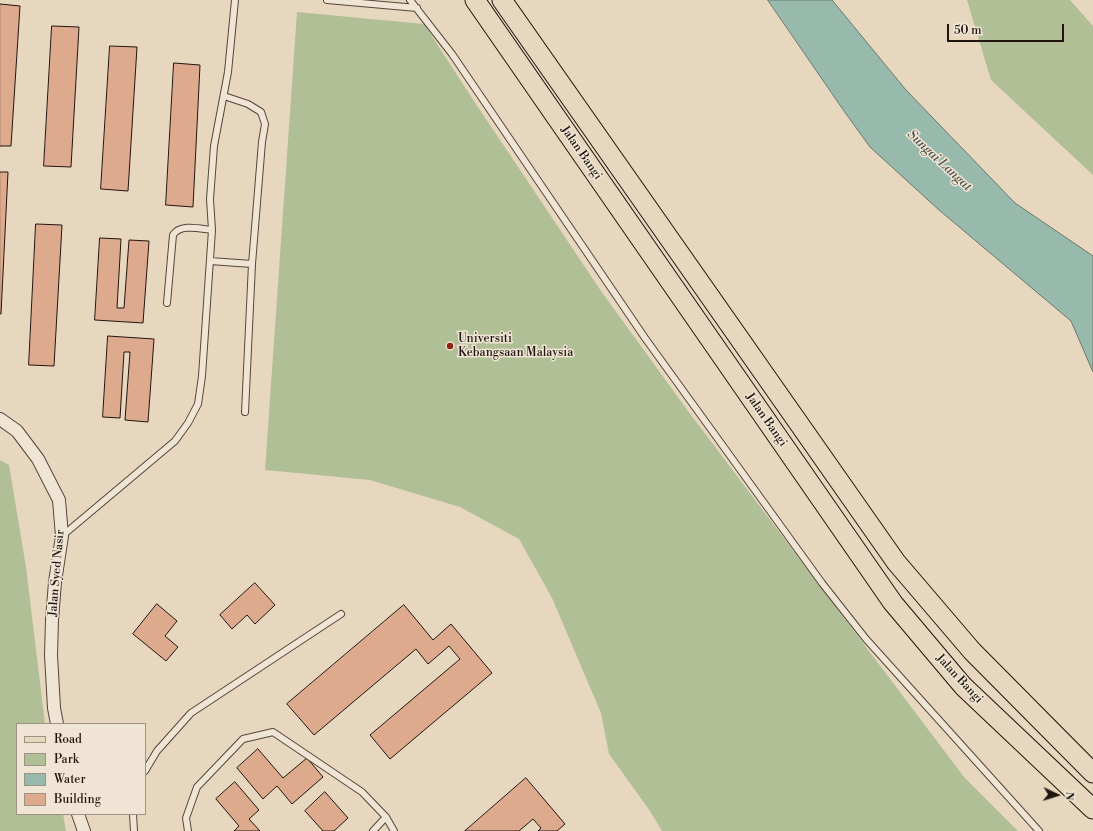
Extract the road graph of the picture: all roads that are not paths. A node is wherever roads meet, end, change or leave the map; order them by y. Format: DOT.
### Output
graph roads {
  1 [pos="235,0"];
  2 [pos="327,0"];
  3 [pos="410,0"];
  4 [pos="475,0"];
  5 [pos="502,0"];
  6 [pos="416,8"];
  7 [pos="224,96"];
  8 [pos="212,230"];
  9 [pos="210,261"];
  10 [pos="252,264"];
  11 [pos="167,303"];
  12 [pos="245,412"];
  13 [pos="0,419"];
  14 [pos="62,536"];
  15 [pos="342,614"];
  16 [pos="57,723"];
  17 [pos="146,769"];
  18 [pos="1093,773"];
  19 [pos="1093,809"];
  20 [pos="78,815"];
  21 [pos="133,815"];
  22 [pos="386,817"];
  23 [pos="84,831"];
  24 [pos="134,831"];
  25 [pos="188,831"];
  26 [pos="373,831"];
  27 [pos="394,831"];
  28 [pos="1039,831"];
  1 -- 7 [label="lane"];
  2 -- 6 [label="lane"];
  3 -- 6 [label="lane"];
  4 -- 19 [label="main road, Jalan Bangi"];
  5 -- 18 [label="main road, Jalan Bangi"];
  6 -- 28 [label="lane"];
  7 -- 8 [label="lane"];
  7 -- 10 [label="lane"];
  8 -- 9 [label="lane"];
  8 -- 11 [label="lane"];
  9 -- 10 [label="lane"];
  9 -- 14 [label="lane"];
  10 -- 12 [label="lane"];
  13 -- 14 [label="street, Jalan Syed Nasir"];
  14 -- 16 [label="street, Jalan Syed Nasir"];
  15 -- 17 [label="lane"];
  20 -- 23 [label="street"];
  21 -- 24 [label="lane"];
  22 -- 25 [label="lane"];
  22 -- 26 [label="lane"];
  22 -- 27 [label="lane"];
}
